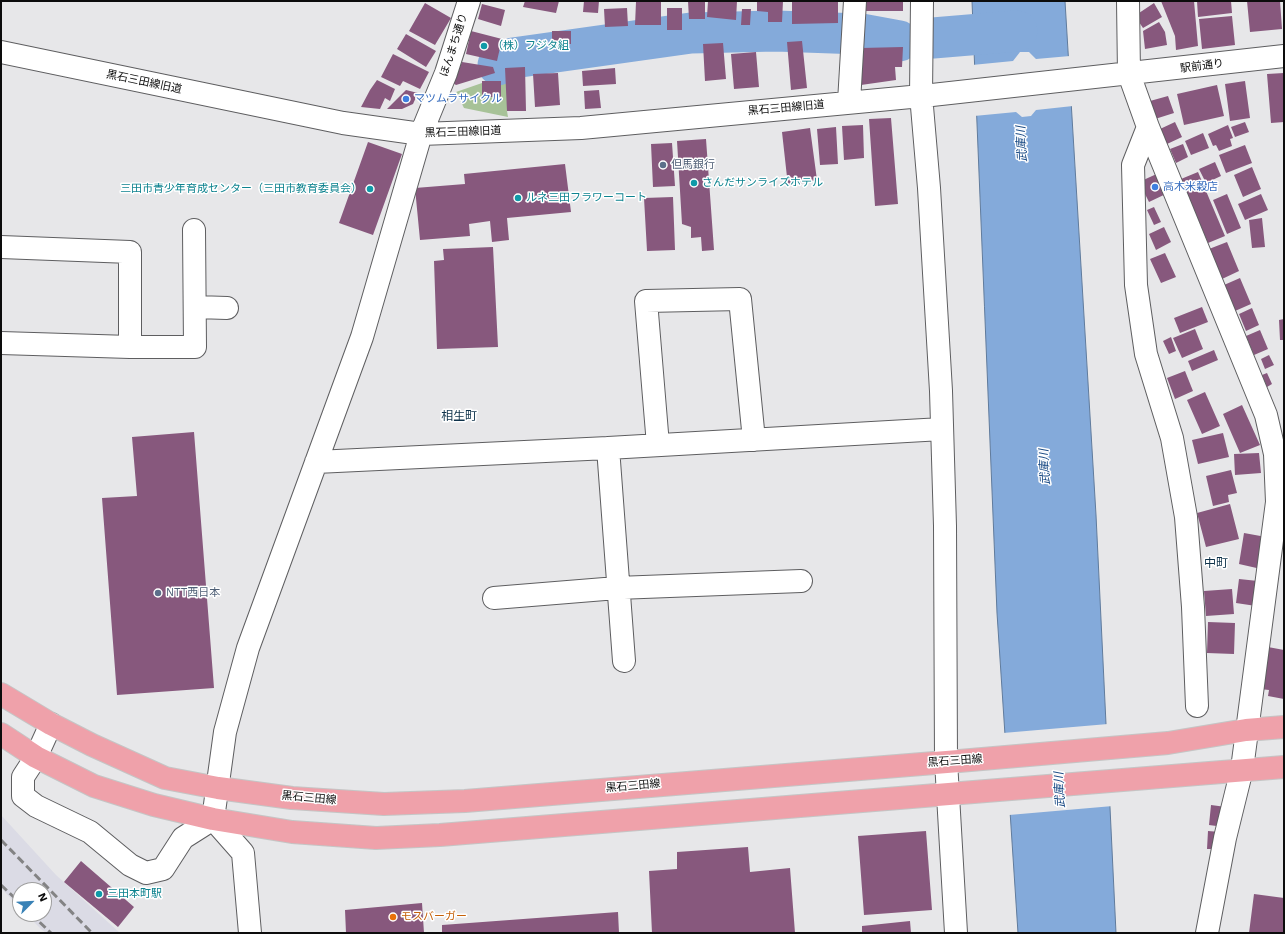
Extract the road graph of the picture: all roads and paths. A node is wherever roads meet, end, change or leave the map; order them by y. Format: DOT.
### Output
graph roads {
  1 [pos="469,1"];
  2 [pos="855,1"];
  3 [pos="922,1"];
  4 [pos="1128,1"];
  5 [pos="1,52"];
  6 [pos="1284,56"];
  7 [pos="1124,75"];
  8 [pos="926,95"];
  9 [pos="849,102"];
  10 [pos="1148,127"];
  11 [pos="421,134"];
  12 [pos="194,230"];
  13 [pos="1,247"];
  14 [pos="196,307"];
  15 [pos="227,308"];
  16 [pos="1,342"];
  17 [pos="130,347"];
  18 [pos="942,429"];
  19 [pos="754,440"];
  20 [pos="658,445"];
  21 [pos="608,448"];
  22 [pos="316,462"];
  23 [pos="1281,502"];
  24 [pos="1284,533"];
  25 [pos="801,581"];
  26 [pos="617,588"];
  27 [pos="494,598"];
  28 [pos="624,661"];
  29 [pos="1,694"];
  30 [pos="1197,706"];
  31 [pos="51,724"];
  32 [pos="1284,727"];
  33 [pos="1246,730"];
  34 [pos="1,734"];
  35 [pos="36,757"];
  36 [pos="953,761"];
  37 [pos="1284,767"];
  38 [pos="1242,769"];
  39 [pos="218,788"];
  40 [pos="953,794"];
  41 [pos="213,820"];
  42 [pos="250,933"];
  43 [pos="956,933"];
  44 [pos="1207,933"];
  1 -- 11 [label="street, ほんまち通り"];
  2 -- 9 [label="street"];
  3 -- 8 [label="street"];
  4 -- 7 [label="street"];
  5 -- 11 [label="street, 黒石三田線旧道"];
  6 -- 7 [label="street, 駅前通り"];
  7 -- 8 [label="street, 駅前通り"];
  7 -- 10 [label="street"];
  8 -- 9 [label="street, 黒石三田線旧道"];
  8 -- 18 [label="street"];
  9 -- 11 [label="street, 黒石三田線旧道"];
  10 -- 23 [label="street"];
  10 -- 30 [label="street"];
  11 -- 22 [label="street, ほんまち通り"];
  12 -- 14 [label="street"];
  13 -- 17 [label="street"];
  14 -- 15 [label="street"];
  14 -- 17 [label="street"];
  16 -- 17 [label="street"];
  18 -- 19 [label="street"];
  18 -- 36 [label="street"];
  19 -- 20 [label="street"];
  19 -- 20 [label="street"];
  20 -- 21 [label="street"];
  21 -- 22 [label="street"];
  21 -- 26 [label="street"];
  22 -- 39 [label="street, ほんまち通り"];
  23 -- 24 [label="street"];
  23 -- 33 [label="street"];
  25 -- 26 [label="street"];
  26 -- 27 [label="street"];
  26 -- 28 [label="street"];
  29 -- 31 [label="main road, 黒石三田線"];
  31 -- 35 [label="street"];
  31 -- 39 [label="main road, 黒石三田線"];
  32 -- 33 [label="main road, 黒石三田線"];
  33 -- 36 [label="main road, 黒石三田線"];
  33 -- 38 [label="street"];
  34 -- 35 [label="main road"];
  35 -- 41 [label="main road"];
  35 -- 41 [label="street"];
  36 -- 39 [label="main road, 黒石三田線"];
  36 -- 40 [label="street"];
  37 -- 38 [label="main road"];
  38 -- 40 [label="main road"];
  38 -- 44 [label="street"];
  39 -- 41 [label="street, ほんまち通り"];
  40 -- 41 [label="main road"];
  40 -- 43 [label="street"];
  41 -- 42 [label="street"];
}
